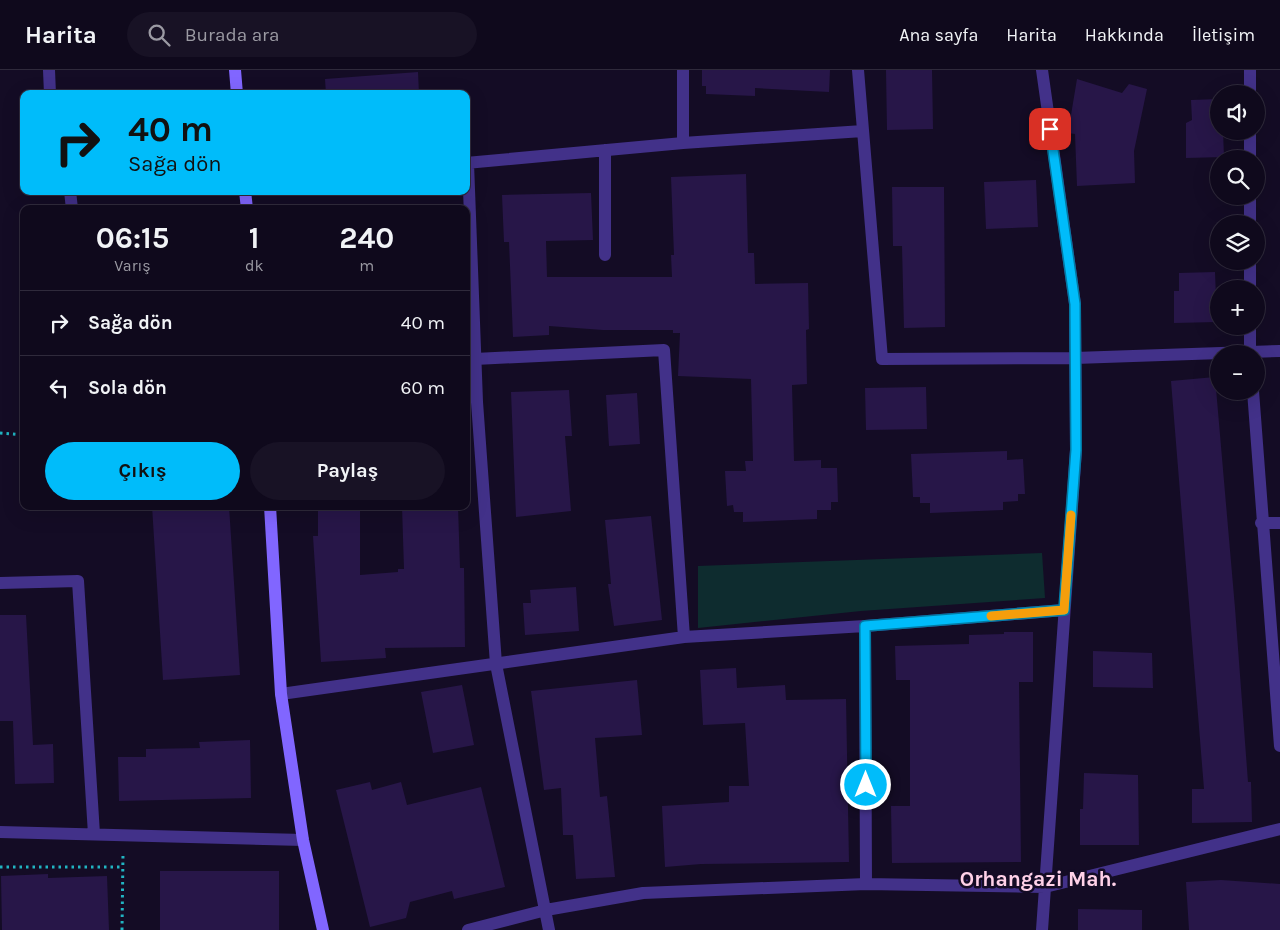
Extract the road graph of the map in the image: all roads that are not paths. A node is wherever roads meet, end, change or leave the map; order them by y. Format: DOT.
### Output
graph roads {
  1 [pos="49,70"];
  2 [pos="235,70"];
  3 [pos="684,70"];
  4 [pos="858,70"];
  5 [pos="1042,70"];
  6 [pos="1250,70"];
  7 [pos="1250,85"];
  8 [pos="50,90"];
  9 [pos="237,90"];
  10 [pos="863,132"];
  11 [pos="683,143"];
  12 [pos="605,150"];
  13 [pos="470,163"];
  14 [pos="470,236"];
  15 [pos="605,255"];
  16 [pos="1280,351"];
  17 [pos="1265,352"];
  18 [pos="1210,354"];
  19 [pos="1075,358"];
  20 [pos="475,359"];
  21 [pos="1254,400"];
  22 [pos="472,402"];
  23 [pos="270,510"];
  24 [pos="1280,523"];
  25 [pos="1262,524"];
  26 [pos="0,583"];
  27 [pos="1064,610"];
  28 [pos="865,626"];
  29 [pos="684,637"];
  30 [pos="496,664"];
  31 [pos="1277,690"];
  32 [pos="281,694"];
  33 [pos="1280,746"];
  34 [pos="1280,829"];
  35 [pos="0,832"];
  36 [pos="94,834"];
  37 [pos="303,840"];
  38 [pos="866,884"];
  39 [pos="1045,887"];
  40 [pos="546,910"];
  41 [pos="323,930"];
  42 [pos="468,930"];
  43 [pos="550,930"];
  44 [pos="1042,930"];
  1 -- 8 [label="street"];
  2 -- 9 [label="street"];
  3 -- 11 [label="street"];
  4 -- 10 [label="street"];
  5 -- 19 [label="street"];
  6 -- 7 [label="street"];
  10 -- 11 [label="street"];
  10 -- 19 [label="street"];
  11 -- 12 [label="street"];
  12 -- 13 [label="street"];
  12 -- 15 [label="street"];
  14 -- 20 [label="street"];
  16 -- 17 [label="street"];
  18 -- 19 [label="street"];
  19 -- 27 [label="street"];
  20 -- 22 [label="street"];
  20 -- 29 [label="street"];
  21 -- 25 [label="street"];
  22 -- 30 [label="street"];
  23 -- 32 [label="street"];
  24 -- 25 [label="street"];
  25 -- 31 [label="street"];
  26 -- 36 [label="street"];
  27 -- 28 [label="street"];
  27 -- 39 [label="street"];
  28 -- 29 [label="street"];
  28 -- 38 [label="street"];
  29 -- 30 [label="street"];
  30 -- 32 [label="street"];
  30 -- 40 [label="street"];
  31 -- 33 [label="street"];
  32 -- 37 [label="street"];
  34 -- 39 [label="street"];
  35 -- 36 [label="street"];
  36 -- 37 [label="street"];
  37 -- 41 [label="street"];
  38 -- 39 [label="street"];
  38 -- 40 [label="street"];
  39 -- 44 [label="street"];
  40 -- 42 [label="street"];
  40 -- 43 [label="street"];
}
